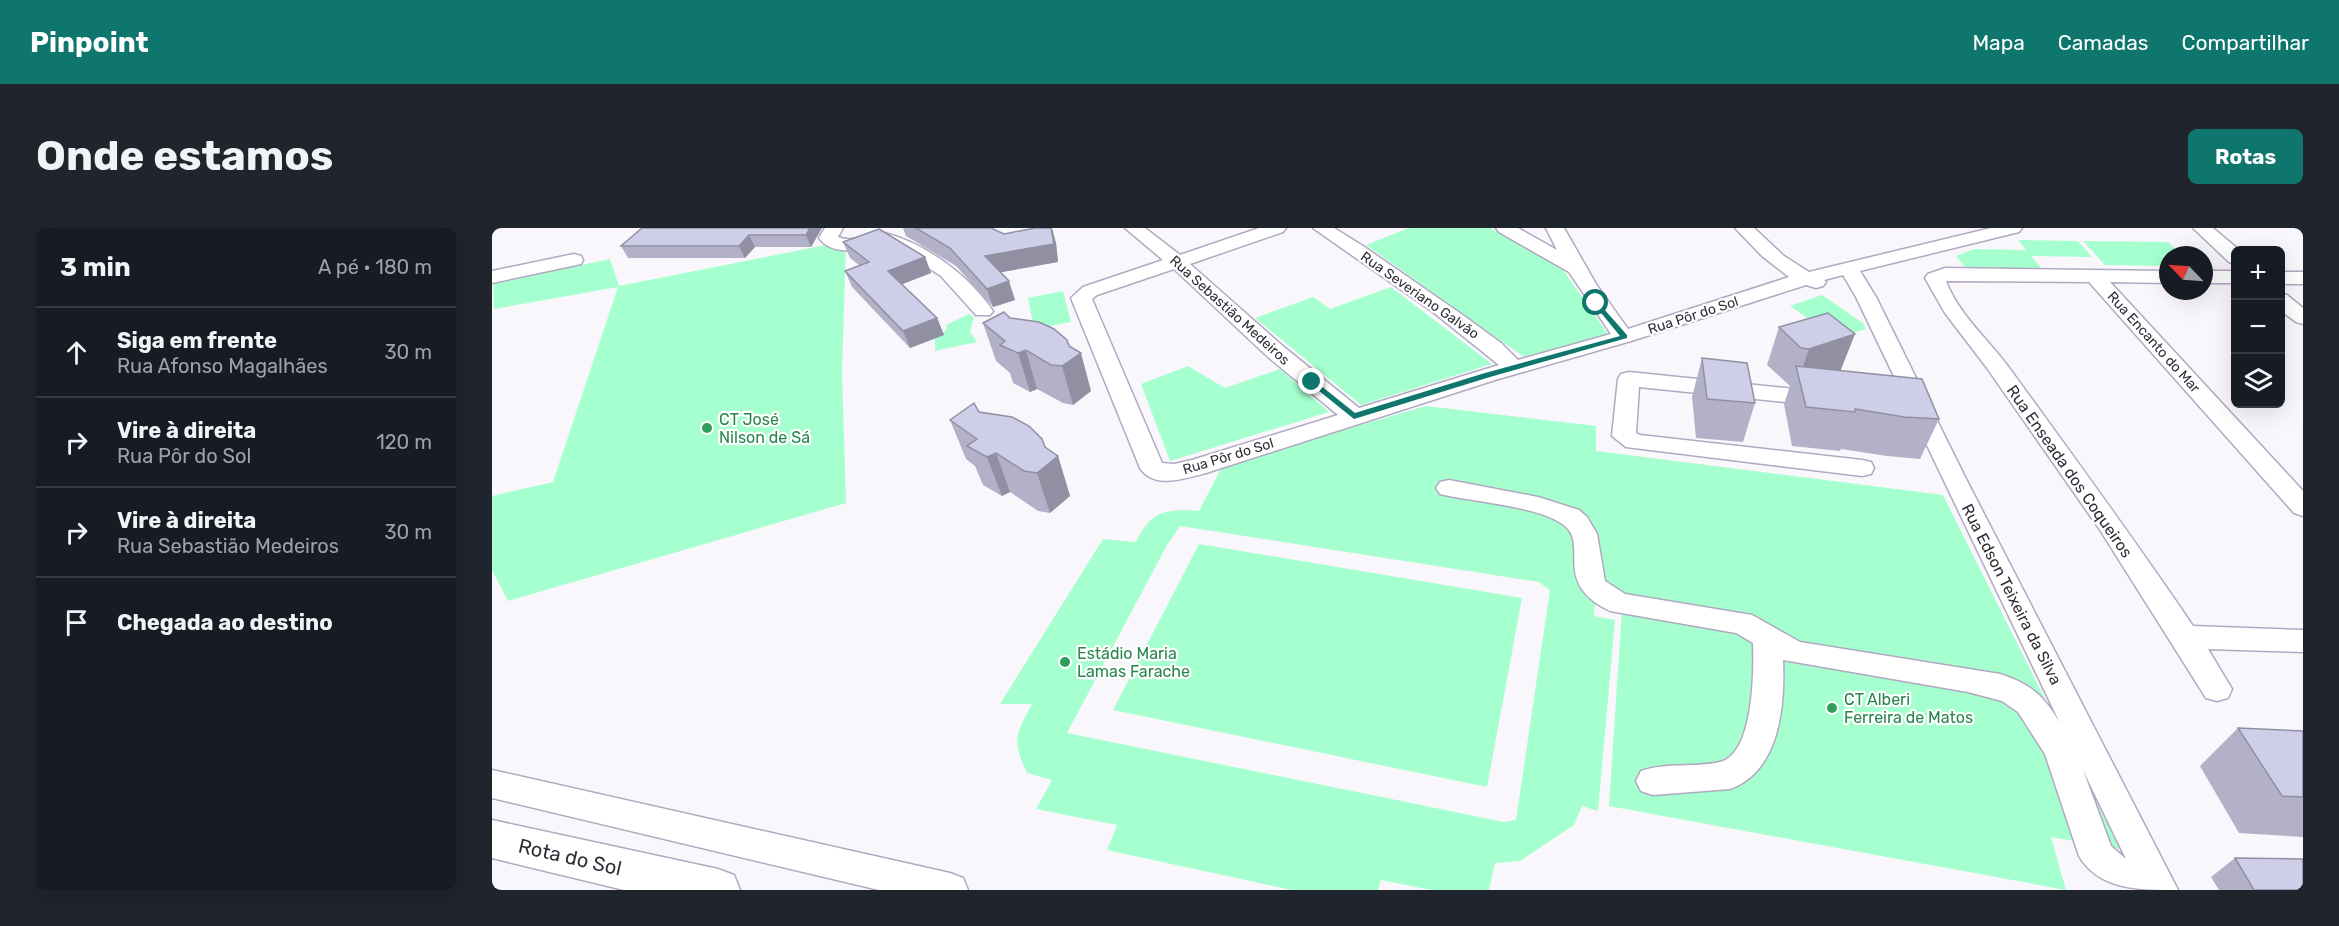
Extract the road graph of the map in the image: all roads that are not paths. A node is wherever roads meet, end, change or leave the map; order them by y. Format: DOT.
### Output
graph roads {
  1 [pos="834,228"];
  2 [pos="1134,228"];
  3 [pos="1278,228"];
  4 [pos="1322,228"];
  5 [pos="1505,228"];
  6 [pos="1555,228"];
  7 [pos="1744,228"];
  8 [pos="2013,228"];
  9 [pos="2202,228"];
  10 [pos="886,231"];
  11 [pos="2231,254"];
  12 [pos="574,260"];
  13 [pos="1176,261"];
  14 [pos="1575,268"];
  15 [pos="1848,268"];
  16 [pos="1961,274"];
  17 [pos="492,277"];
  18 [pos="2095,277"];
  19 [pos="2159,277"];
  20 [pos="2213,277"];
  21 [pos="2231,277"];
  22 [pos="2285,278"];
  23 [pos="2303,278"];
  24 [pos="1804,279"];
  25 [pos="1866,297"];
  26 [pos="2281,300"];
  27 [pos="983,310"];
  28 [pos="2303,318"];
  29 [pos="1624,337"];
  30 [pos="1513,368"];
  31 [pos="1815,398"];
  32 [pos="1354,416"];
  33 [pos="1862,468"];
  34 [pos="1449,488"];
  35 [pos="2303,507"];
  36 [pos="2185,637"];
  37 [pos="1768,638"];
  38 [pos="2303,641"];
  39 [pos="2217,689"];
  40 [pos="1653,781"];
  41 [pos="492,784"];
  42 [pos="492,839"];
  43 [pos="718,890"];
  44 [pos="950,890"];
  45 [pos="2153,890"];
  46 [pos="2160,890"];
  1 -- 10 [label="street"];
  2 -- 13 [label="street, Rua Sebastião Medeiros"];
  3 -- 13 [label="street"];
  4 -- 30 [label="street, Rua Severiano Galvão"];
  5 -- 14 [label="street"];
  6 -- 14 [label="street"];
  7 -- 24 [label="street"];
  8 -- 15 [label="street, Rua Pôr do Sol"];
  9 -- 11 [label="street"];
  10 -- 27 [label="street"];
  12 -- 17 [label="street"];
  13 -- 32 [label="street, Rua Sebastião Medeiros"];
  13 -- 32 [label="street, Rua Pôr do Sol"];
  14 -- 29 [label="street"];
  15 -- 24 [label="street, Rua Pôr do Sol"];
  15 -- 25 [label="street, Rua Edson Teixeira da Silva"];
  16 -- 18 [label="street, Rua Encanto do Mar"];
  16 -- 36 [label="street, Rua Enseada dos Coqueiros"];
  18 -- 19 [label="street"];
  18 -- 35 [label="street, Rua Encanto do Mar"];
  20 -- 21 [label="street"];
  22 -- 23 [label="street"];
  24 -- 25 [label="street"];
  24 -- 29 [label="street, Rua Pôr do Sol"];
  25 -- 46 [label="street, Rua Edson Teixeira da Silva"];
  26 -- 28 [label="street"];
  29 -- 30 [label="street, Rua Pôr do Sol"];
  30 -- 32 [label="street, Rua Pôr do Sol"];
  31 -- 33 [label="street"];
  34 -- 37 [label="street"];
  36 -- 38 [label="street"];
  36 -- 39 [label="street, Rua Enseada dos Coqueiros"];
  37 -- 40 [label="street"];
  37 -- 45 [label="street"];
  41 -- 44 [label="street"];
  42 -- 43 [label="main road, Rota do Sol"];
}
